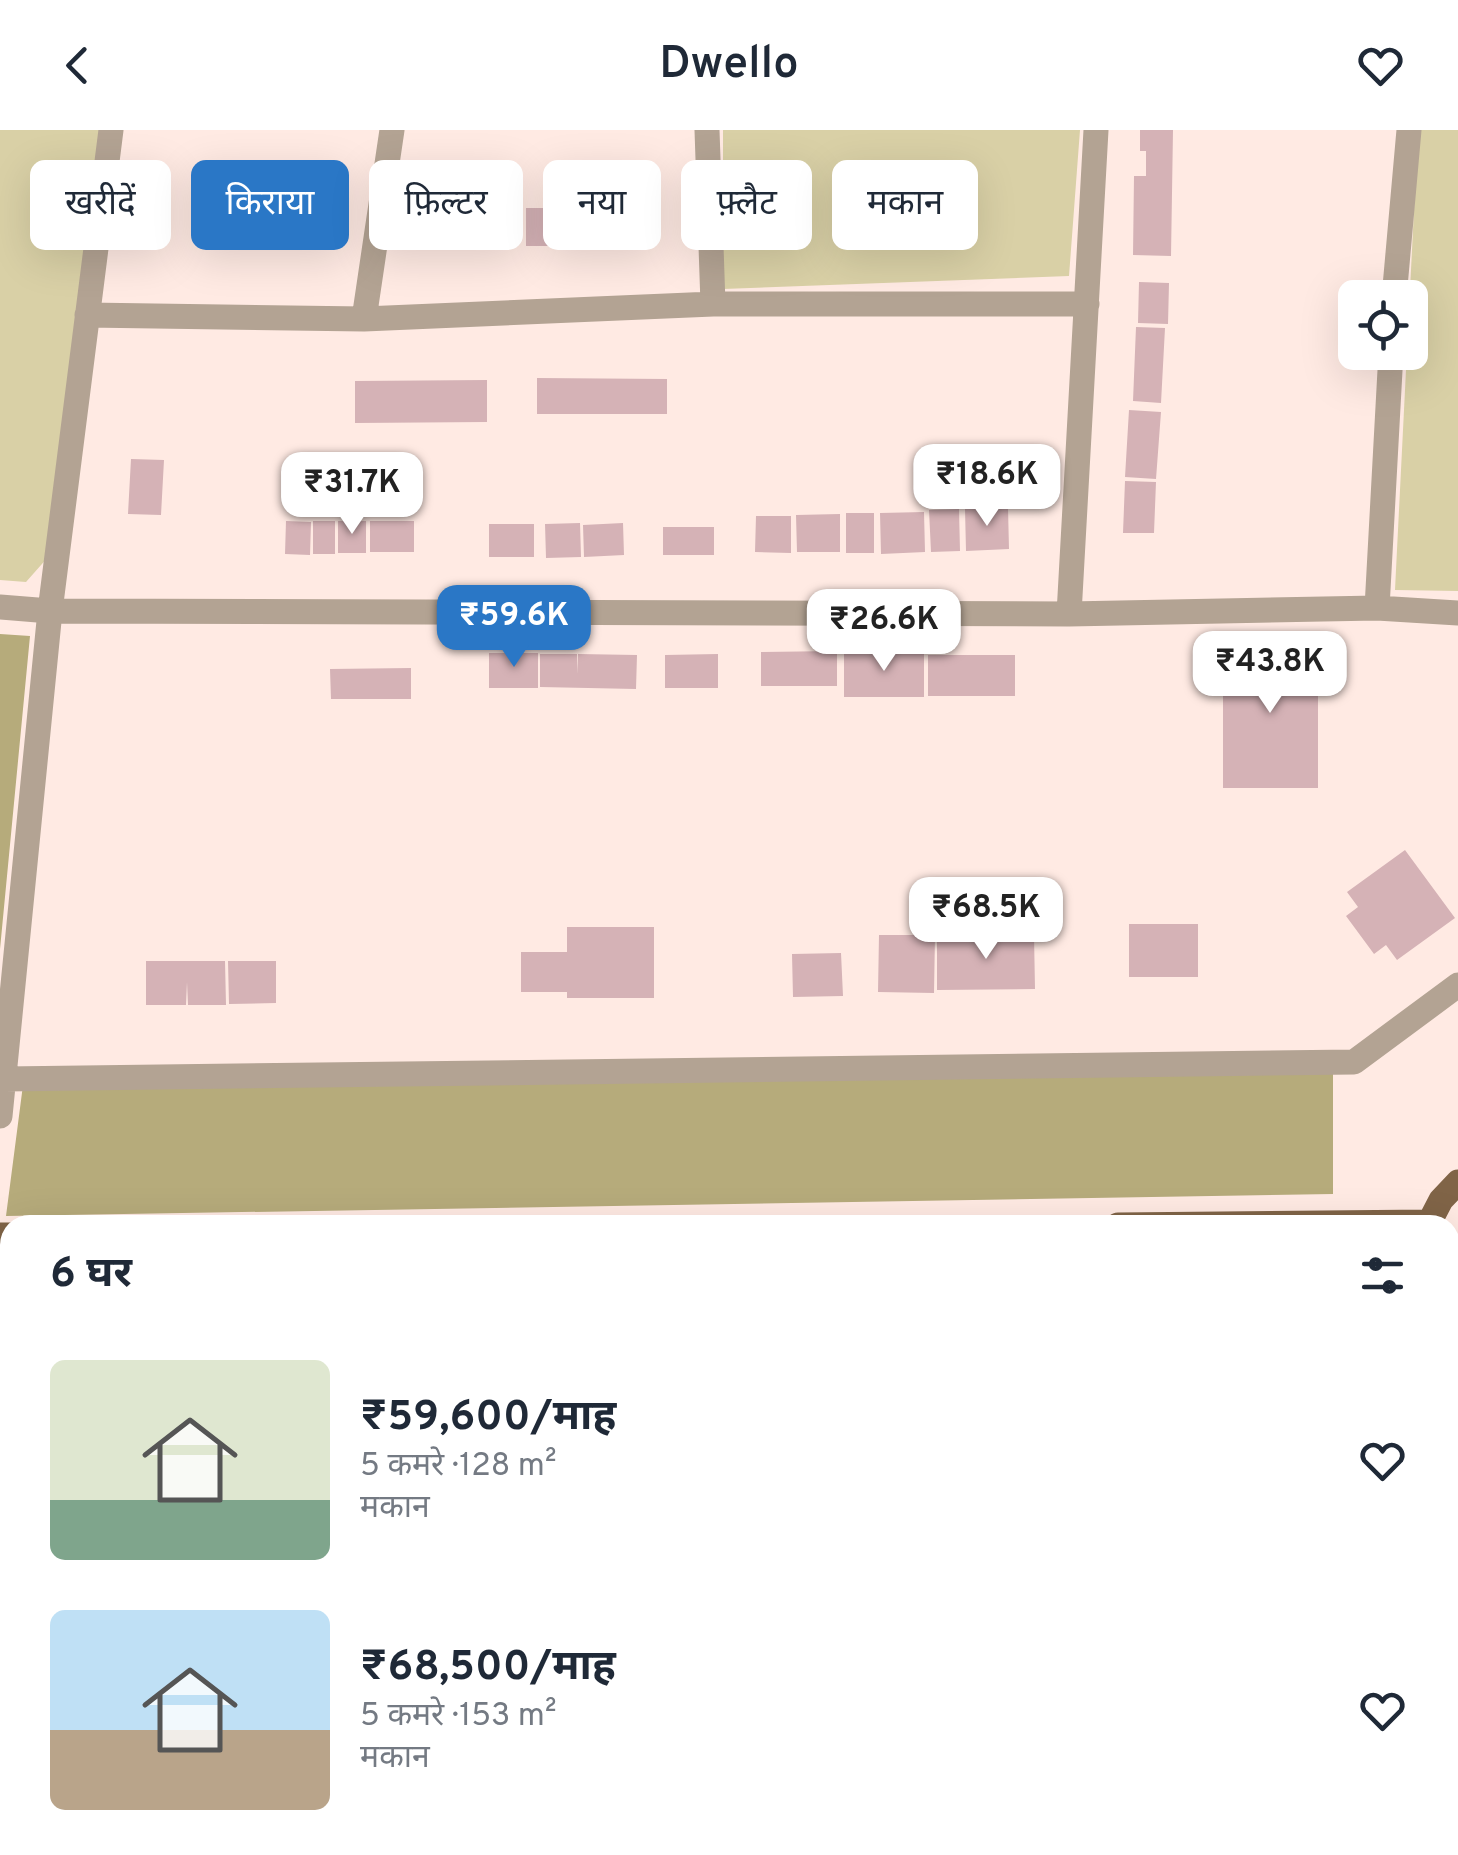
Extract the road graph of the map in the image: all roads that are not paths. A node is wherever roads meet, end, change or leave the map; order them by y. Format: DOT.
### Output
graph roads {
  1 [pos="110,130"];
  2 [pos="392,130"];
  3 [pos="707,130"];
  4 [pos="1096,130"];
  5 [pos="1408,130"];
  6 [pos="1396,280"];
  7 [pos="713,304"];
  8 [pos="1086,304"];
  9 [pos="87,315"];
  10 [pos="364,319"];
  11 [pos="1390,370"];
  12 [pos="0,607"];
  13 [pos="1377,608"];
  14 [pos="50,611"];
  15 [pos="1458,613"];
  16 [pos="1069,614"];
  17 [pos="1458,985"];
  18 [pos="5,1079"];
  19 [pos="0,1116"];
  20 [pos="1458,1182"];
  21 [pos="1434,1215"];
  1 -- 9 [label="street"];
  2 -- 10 [label="street"];
  3 -- 7 [label="street"];
  4 -- 8 [label="street"];
  5 -- 6 [label="street"];
  7 -- 8 [label="street"];
  7 -- 10 [label="street"];
  8 -- 16 [label="street"];
  9 -- 10 [label="street"];
  9 -- 14 [label="street"];
  11 -- 13 [label="street"];
  12 -- 14 [label="street"];
  13 -- 15 [label="street"];
  13 -- 16 [label="street"];
  14 -- 16 [label="street"];
  14 -- 18 [label="street"];
  17 -- 18 [label="street"];
  18 -- 19 [label="street"];
  20 -- 21 [label="main road"];
}
